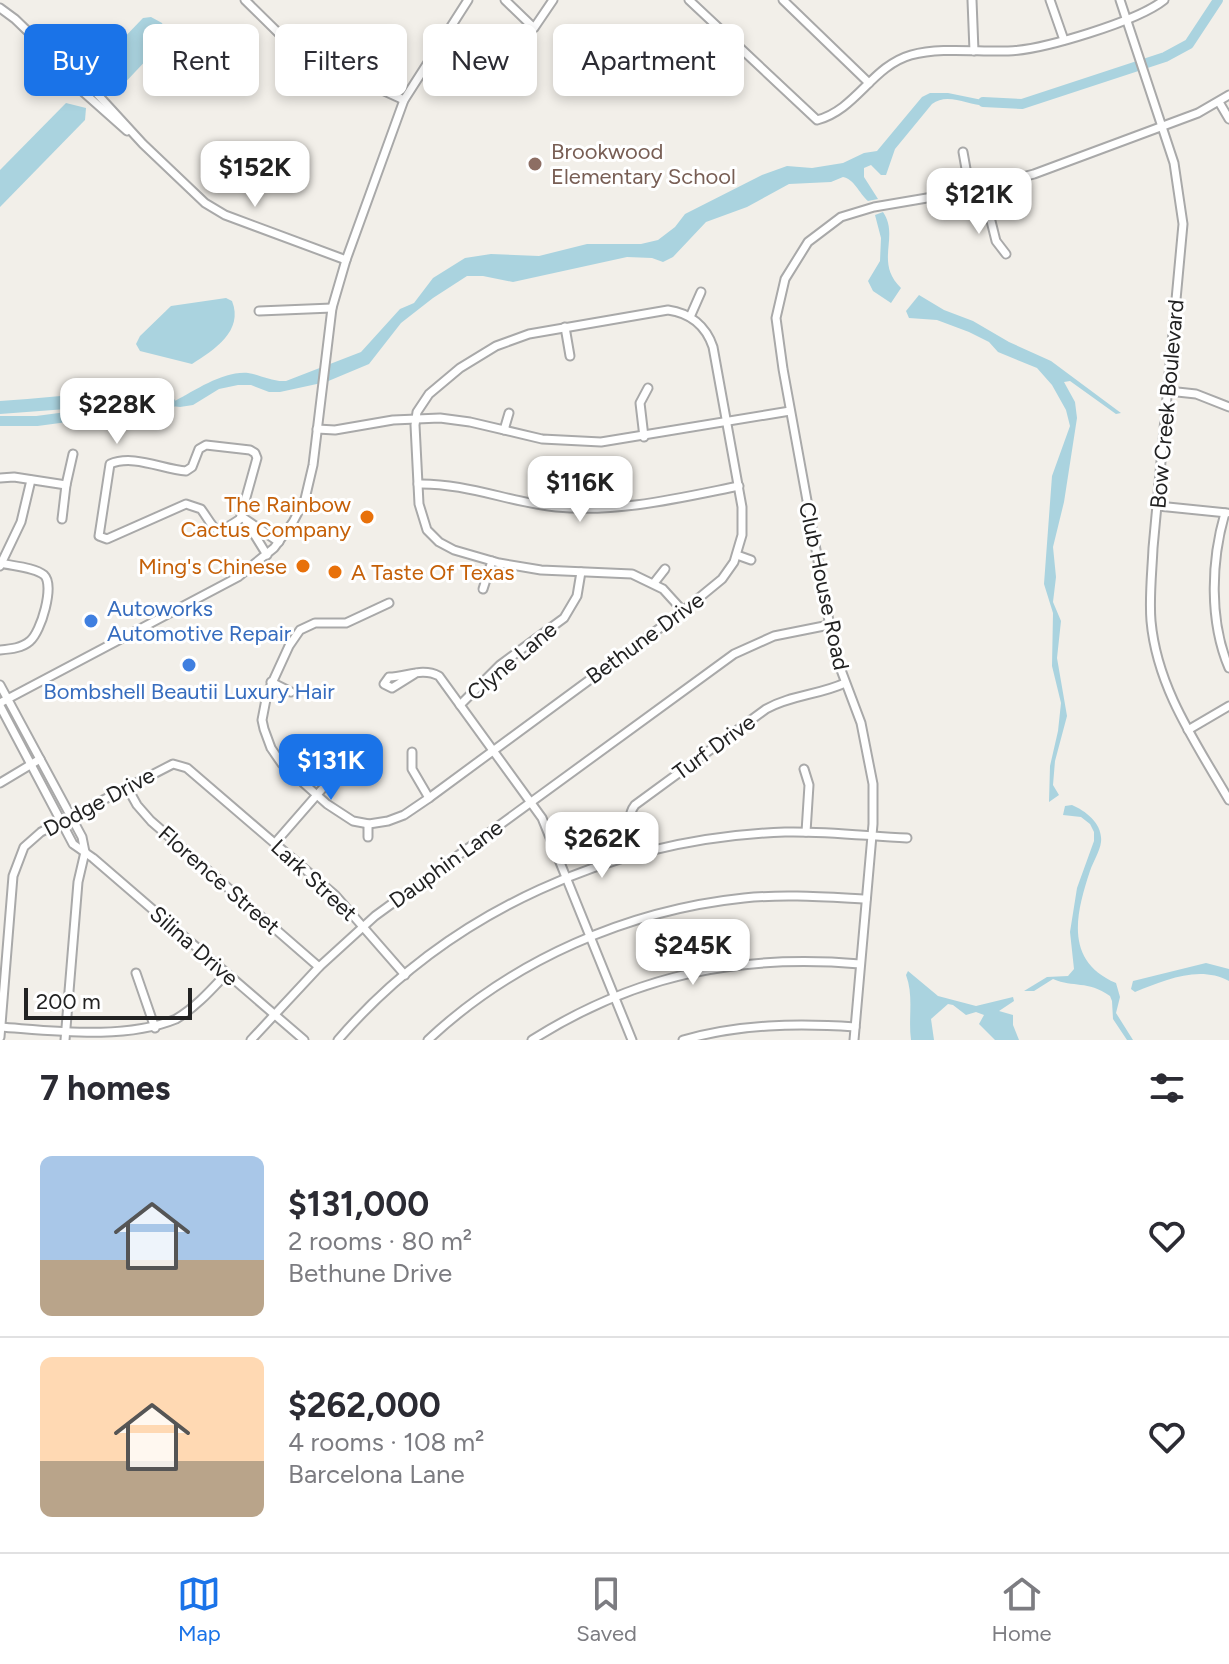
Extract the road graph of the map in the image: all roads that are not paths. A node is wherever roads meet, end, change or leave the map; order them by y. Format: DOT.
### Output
graph roads {
  1 [pos="245,0"];
  2 [pos="468,0"];
  3 [pos="505,0"];
  4 [pos="553,0"];
  5 [pos="689,0"];
  6 [pos="783,0"];
  7 [pos="972,0"];
  8 [pos="1050,0"];
  9 [pos="1120,0"];
  10 [pos="1164,0"];
  11 [pos="0,8"];
  12 [pos="1126,19"];
  13 [pos="1064,40"];
  14 [pos="974,51"];
  15 [pos="869,83"];
  16 [pos="1229,95"];
  17 [pos="404,100"];
  18 [pos="1219,102"];
  19 [pos="1229,119"];
  20 [pos="1162,126"];
  21 [pos="963,152"];
  22 [pos="979,189"];
  23 [pos="1006,254"];
  24 [pos="346,260"];
  25 [pos="701,292"];
  26 [pos="332,308"];
  27 [pos="259,311"];
  28 [pos="690,317"];
  29 [pos="565,327"];
  30 [pos="570,356"];
  31 [pos="648,388"];
  32 [pos="1168,391"];
  33 [pos="1229,407"];
  34 [pos="790,411"];
  35 [pos="509,413"];
  36 [pos="416,418"];
  37 [pos="727,422"];
  38 [pos="317,429"];
  39 [pos="504,430"];
  40 [pos="644,437"];
  41 [pos="73,454"];
  42 [pos="0,478"];
  43 [pos="31,480"];
  44 [pos="418,484"];
  45 [pos="66,485"];
  46 [pos="739,486"];
  47 [pos="1158,506"];
  48 [pos="1227,513"];
  49 [pos="243,518"];
  50 [pos="62,519"];
  51 [pos="279,542"];
  52 [pos="267,555"];
  53 [pos="737,555"];
  54 [pos="751,560"];
  55 [pos="492,561"];
  56 [pos="1,564"];
  57 [pos="665,569"];
  58 [pos="581,572"];
  59 [pos="654,583"];
  60 [pos="483,589"];
  61 [pos="389,603"];
  62 [pos="683,611"];
  63 [pos="829,625"];
  64 [pos="0,650"];
  65 [pos="1229,668"];
  66 [pos="416,673"];
  67 [pos="271,682"];
  68 [pos="845,683"];
  69 [pos="0,685"];
  70 [pos="291,692"];
  71 [pos="8,698"];
  72 [pos="0,705"];
  73 [pos="460,705"];
  74 [pos="1229,706"];
  75 [pos="1188,730"];
  76 [pos="342,745"];
  77 [pos="493,750"];
  78 [pos="412,752"];
  79 [pos="40,759"];
  80 [pos="178,764"];
  81 [pos="29,765"];
  82 [pos="804,769"];
  83 [pos="0,783"];
  84 [pos="127,787"];
  85 [pos="317,795"];
  86 [pos="429,798"];
  87 [pos="1229,800"];
  88 [pos="531,801"];
  89 [pos="70,816"];
  90 [pos="59,822"];
  91 [pos="368,824"];
  92 [pos="806,832"];
  93 [pos="871,836"];
  94 [pos="368,837"];
  95 [pos="907,838"];
  96 [pos="275,843"];
  97 [pos="85,852"];
  98 [pos="638,853"];
  99 [pos="566,877"];
  100 [pos="866,899"];
  101 [pos="363,926"];
  102 [pos="590,937"];
  103 [pos="860,964"];
  104 [pos="319,967"];
  105 [pos="136,973"];
  106 [pos="226,974"];
  107 [pos="405,975"];
  108 [pos="614,996"];
  109 [pos="274,1015"];
  110 [pos="0,1027"];
  111 [pos="855,1027"];
  112 [pos="155,1028"];
  113 [pos="65,1036"];
  114 [pos="0,1037"];
  115 [pos="251,1040"];
  116 [pos="304,1040"];
  117 [pos="338,1040"];
  118 [pos="428,1040"];
  119 [pos="532,1040"];
  120 [pos="632,1040"];
  121 [pos="683,1040"];
  122 [pos="854,1040"];
  1 -- 17 [label="street"];
  2 -- 17 [label="street"];
  3 -- 4 [label="street"];
  5 -- 15 [label="street"];
  6 -- 15 [label="street"];
  7 -- 14 [label="street"];
  8 -- 13 [label="street"];
  9 -- 12 [label="street, Bow Creek Boulevard"];
  10 -- 12 [label="street"];
  11 -- 24 [label="street"];
  12 -- 13 [label="street"];
  12 -- 20 [label="street, Bow Creek Boulevard"];
  13 -- 14 [label="street"];
  14 -- 15 [label="street"];
  16 -- 18 [label="street, Club House Road"];
  17 -- 24 [label="street"];
  18 -- 19 [label="street"];
  18 -- 20 [label="street, Club House Road"];
  20 -- 22 [label="street, Club House Road"];
  20 -- 32 [label="street, Bow Creek Boulevard"];
  21 -- 22 [label="street"];
  22 -- 23 [label="street"];
  22 -- 34 [label="street, Club House Road"];
  24 -- 26 [label="street"];
  25 -- 28 [label="street"];
  26 -- 27 [label="street"];
  26 -- 38 [label="street"];
  28 -- 29 [label="street"];
  28 -- 37 [label="street"];
  29 -- 30 [label="street"];
  29 -- 36 [label="street"];
  31 -- 40 [label="street"];
  32 -- 33 [label="street"];
  32 -- 47 [label="street, Bow Creek Boulevard"];
  34 -- 37 [label="street"];
  34 -- 63 [label="street, Club House Road"];
  35 -- 39 [label="street"];
  36 -- 38 [label="street"];
  36 -- 39 [label="street"];
  36 -- 44 [label="street"];
  37 -- 40 [label="street"];
  37 -- 46 [label="street"];
  38 -- 51 [label="street"];
  39 -- 40 [label="street"];
  41 -- 45 [label="street"];
  42 -- 43 [label="street"];
  43 -- 45 [label="street"];
  43 -- 56 [label="street"];
  44 -- 46 [label="street"];
  44 -- 55 [label="street"];
  45 -- 50 [label="street"];
  46 -- 53 [label="street"];
  47 -- 48 [label="street"];
  47 -- 75 [label="street, Bow Creek Boulevard"];
  48 -- 65 [label="street"];
  49 -- 49 [label="street"];
  49 -- 51 [label="street"];
  49 -- 52 [label="street"];
  51 -- 52 [label="street"];
  52 -- 71 [label="street"];
  53 -- 54 [label="street"];
  53 -- 62 [label="street, Bethune Drive"];
  55 -- 58 [label="street"];
  55 -- 60 [label="street"];
  56 -- 64 [label="street"];
  57 -- 59 [label="street"];
  58 -- 59 [label="street"];
  58 -- 73 [label="street, Clyne Lane"];
  59 -- 62 [label="street"];
  61 -- 67 [label="street"];
  62 -- 77 [label="street, Bethune Drive"];
  63 -- 68 [label="street, Club House Road"];
  63 -- 88 [label="street, Dauphin Lane"];
  66 -- 73 [label="street"];
  67 -- 70 [label="street"];
  67 -- 85 [label="street"];
  68 -- 93 [label="street, Club House Road"];
  68 -- 98 [label="street, Turf Drive"];
  69 -- 71 [label="street, Silina Drive"];
  71 -- 72 [label="street"];
  71 -- 79 [label="street, Silina Drive"];
  72 -- 81 [label="street, Silina Drive"];
  73 -- 77 [label="street"];
  74 -- 75 [label="street"];
  75 -- 87 [label="street, Bow Creek Boulevard"];
  76 -- 85 [label="street"];
  77 -- 86 [label="street, Bethune Drive"];
  77 -- 88 [label="street"];
  78 -- 86 [label="street"];
  79 -- 81 [label="street"];
  79 -- 89 [label="street, Silina Drive"];
  80 -- 84 [label="street, Dodge Drive"];
  80 -- 96 [label="street, Lark Street"];
  81 -- 83 [label="street"];
  81 -- 90 [label="street, Silina Drive"];
  82 -- 92 [label="street"];
  84 -- 89 [label="street, Dodge Drive"];
  84 -- 104 [label="street, Florence Street"];
  85 -- 91 [label="street"];
  85 -- 96 [label="street"];
  86 -- 91 [label="street, Bethune Drive"];
  88 -- 99 [label="street"];
  88 -- 101 [label="street, Dauphin Lane"];
  89 -- 90 [label="street, Dodge Drive"];
  89 -- 97 [label="street, Silina Drive"];
  90 -- 97 [label="street, Silina Drive"];
  90 -- 110 [label="street, Dodge Drive"];
  91 -- 94 [label="street"];
  92 -- 93 [label="street"];
  92 -- 98 [label="street"];
  93 -- 95 [label="street"];
  93 -- 100 [label="street, Club House Road"];
  96 -- 101 [label="street, Lark Street"];
  97 -- 106 [label="street, Silina Drive"];
  97 -- 113 [label="street"];
  98 -- 99 [label="street"];
  99 -- 102 [label="street"];
  99 -- 107 [label="street"];
  100 -- 102 [label="street"];
  100 -- 103 [label="street, Club House Road"];
  101 -- 104 [label="street, Dauphin Lane"];
  101 -- 107 [label="street, Lark Street"];
  102 -- 108 [label="street"];
  102 -- 118 [label="street"];
  103 -- 108 [label="street"];
  103 -- 111 [label="street, Club House Road"];
  104 -- 109 [label="street, Dauphin Lane"];
  105 -- 112 [label="street"];
  106 -- 109 [label="street, Silina Drive"];
  106 -- 112 [label="street"];
  107 -- 117 [label="street"];
  108 -- 119 [label="street"];
  108 -- 120 [label="street"];
  109 -- 115 [label="street, Dauphin Lane"];
  109 -- 116 [label="street, Silina Drive"];
  110 -- 113 [label="street"];
  110 -- 114 [label="street, Dodge Drive"];
  111 -- 121 [label="street"];
  111 -- 122 [label="street, Club House Road"];
  112 -- 113 [label="street"];
}
